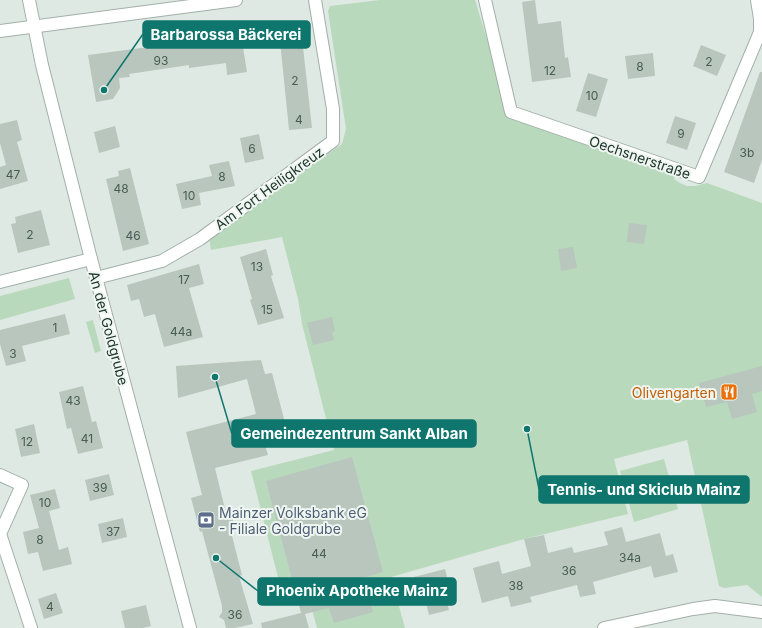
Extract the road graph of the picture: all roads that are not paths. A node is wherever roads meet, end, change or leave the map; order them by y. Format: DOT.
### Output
graph roads {
  1 [pos="30,0"];
  2 [pos="236,0"];
  3 [pos="315,0"];
  4 [pos="485,0"];
  5 [pos="757,0"];
  6 [pos="35,26"];
  7 [pos="0,31"];
  8 [pos="91,259"];
  9 [pos="96,278"];
  10 [pos="0,282"];
  11 [pos="0,475"];
  12 [pos="762,612"];
  13 [pos="31,628"];
  14 [pos="190,628"];
  15 [pos="604,628"];
  1 -- 6 [label="street, An der Goldgrube"];
  2 -- 6 [label="street"];
  3 -- 9 [label="street, Am Fort Heiligkreuz"];
  4 -- 5 [label="street, Oechsnerstraße"];
  6 -- 7 [label="street"];
  6 -- 8 [label="street, An der Goldgrube"];
  8 -- 9 [label="street, An der Goldgrube"];
  8 -- 10 [label="street"];
  9 -- 14 [label="street, An der Goldgrube"];
  11 -- 13 [label="street"];
  12 -- 15 [label="street"];
}
